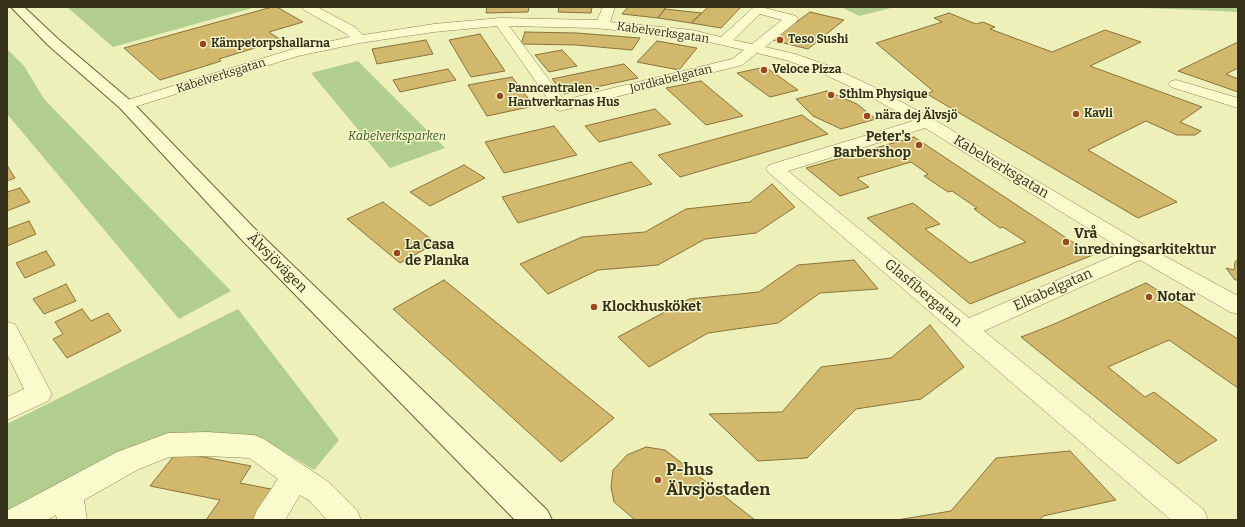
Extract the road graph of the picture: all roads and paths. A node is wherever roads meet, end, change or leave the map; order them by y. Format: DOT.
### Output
graph roads {
  1 [pos="17,7"];
  2 [pos="308,7"];
  3 [pos="609,7"];
  4 [pos="500,22"];
  5 [pos="602,25"];
  6 [pos="360,39"];
  7 [pos="724,42"];
  8 [pos="755,48"];
  9 [pos="1176,84"];
  10 [pos="1238,103"];
  11 [pos="126,105"];
  12 [pos="927,122"];
  13 [pos="1141,252"];
  14 [pos="1238,306"];
  15 [pos="966,329"];
  16 [pos="7,330"];
  17 [pos="7,409"];
  18 [pos="296,476"];
  19 [pos="70,507"];
  20 [pos="19,520"];
  21 [pos="268,520"];
  22 [pos="346,520"];
  23 [pos="536,520"];
  24 [pos="1193,520"];
  1 -- 11 [label="main road, Älvsjövägen"];
  2 -- 6 [label="street"];
  3 -- 5 [label="street, Kabelverksgatan"];
  4 -- 5 [label="street, Kabelverksgatan"];
  4 -- 6 [label="street, Kabelverksgatan"];
  4 -- 8 [label="street, Jordkabelgatan"];
  5 -- 7 [label="street, Kabelverksgatan"];
  6 -- 11 [label="street, Kabelverksgatan"];
  7 -- 8 [label="street, Kabelverksgatan"];
  7 -- 8 [label="street, Kabelverksgatan"];
  8 -- 12 [label="street, Kabelverksgatan"];
  9 -- 10 [label="street"];
  11 -- 23 [label="main road, Älvsjövägen"];
  12 -- 13 [label="street, Kabelverksgatan"];
  12 -- 15 [label="street, Glasfibergatan"];
  13 -- 14 [label="street, Kabelverksgatan"];
  13 -- 15 [label="street, Elkabelgatan"];
  15 -- 24 [label="street, Glasfibergatan"];
  16 -- 17 [label="street"];
  18 -- 19 [label="street"];
  18 -- 21 [label="street"];
  18 -- 22 [label="street"];
  19 -- 20 [label="street"];
}
